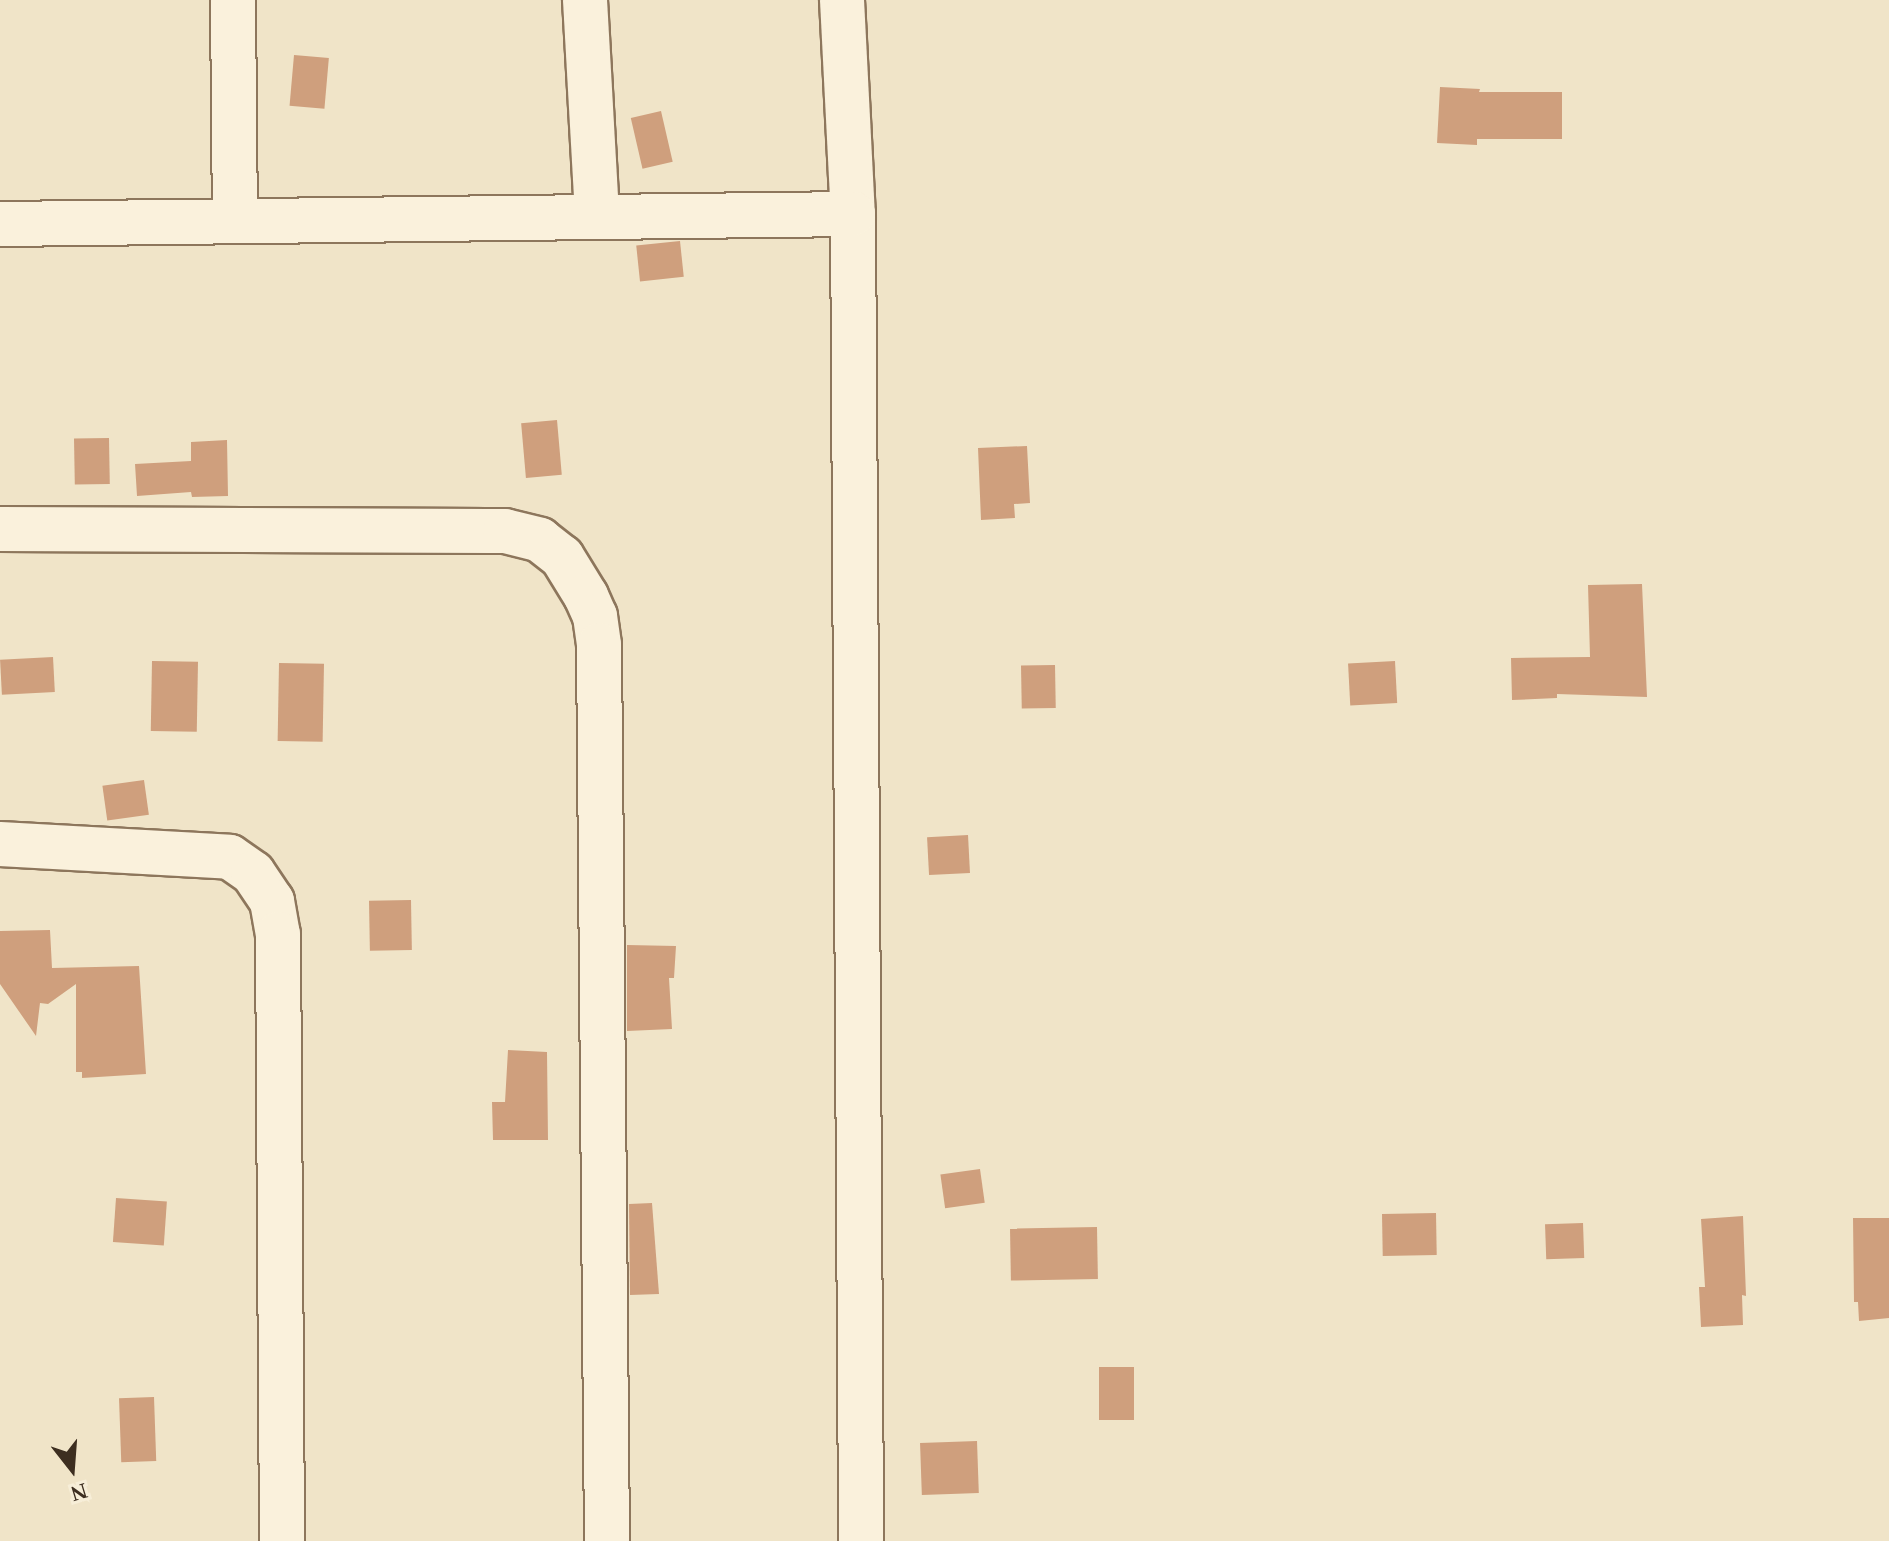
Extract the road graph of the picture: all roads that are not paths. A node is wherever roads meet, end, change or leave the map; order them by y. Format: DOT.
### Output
graph roads {
  1 [pos="233,0"];
  2 [pos="585,0"];
  3 [pos="842,0"];
  4 [pos="853,214"];
  5 [pos="597,216"];
  6 [pos="235,220"];
  7 [pos="0,224"];
  8 [pos="0,529"];
  9 [pos="0,844"];
  10 [pos="282,1541"];
  11 [pos="607,1541"];
  12 [pos="861,1541"];
  1 -- 6 [label="street"];
  2 -- 5 [label="street"];
  3 -- 4 [label="street"];
  4 -- 5 [label="street"];
  4 -- 12 [label="street"];
  5 -- 6 [label="street"];
  6 -- 7 [label="street"];
  8 -- 11 [label="street"];
  9 -- 10 [label="street"];
}
